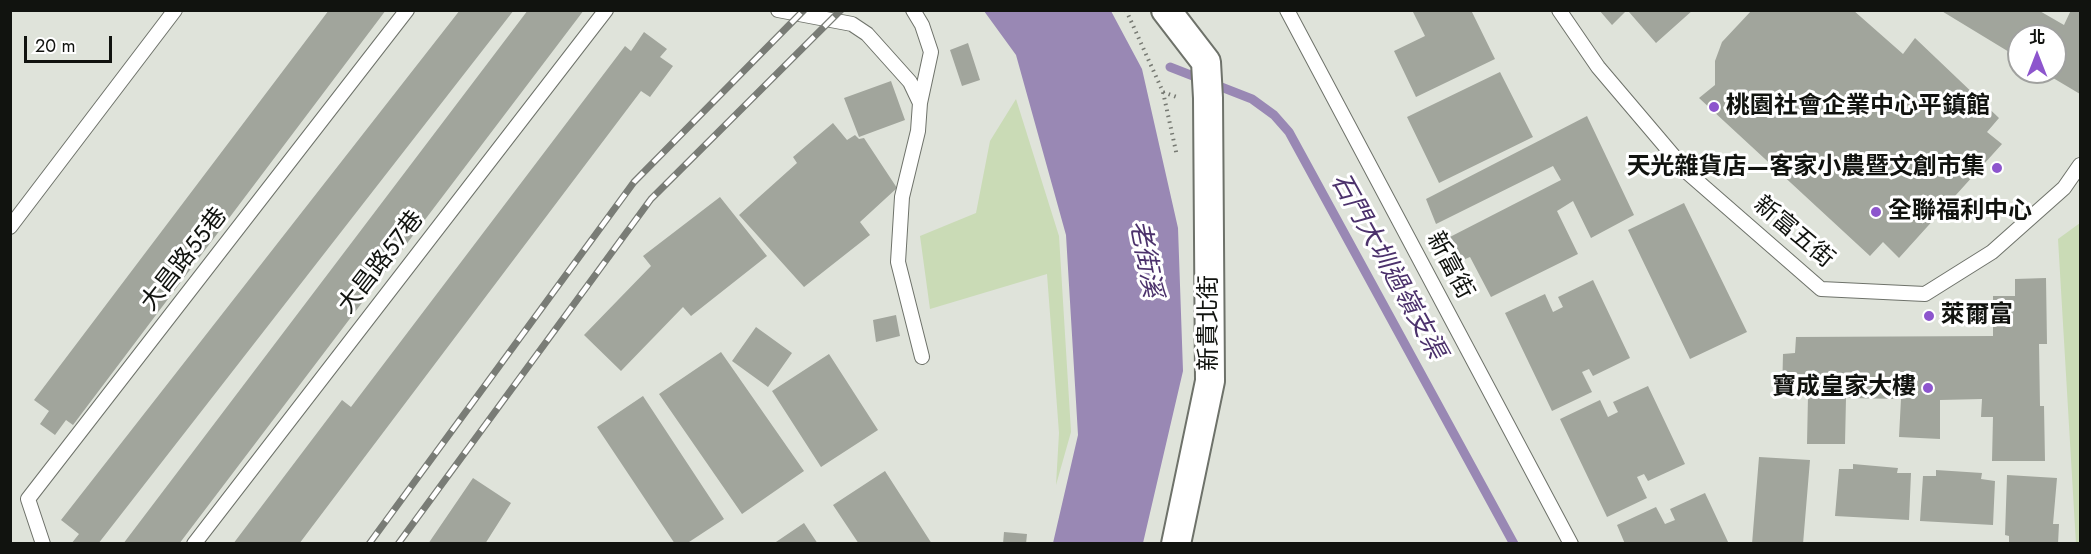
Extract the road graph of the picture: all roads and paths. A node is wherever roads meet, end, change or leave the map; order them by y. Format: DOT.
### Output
graph roads {
  1 [pos="175,10"];
  2 [pos="406,10"];
  3 [pos="606,10"];
  4 [pos="778,10"];
  5 [pos="913,10"];
  6 [pos="1126,10"];
  7 [pos="1166,10"];
  8 [pos="1287,10"];
  9 [pos="1559,10"];
  10 [pos="920,103"];
  11 [pos="1178,158"];
  12 [pos="2080,165"];
  13 [pos="10,227"];
  14 [pos="922,357"];
  15 [pos="44,543"];
  16 [pos="194,543"];
  17 [pos="1176,543"];
  18 [pos="1571,543"];
  1 -- 13 [label="lane"];
  2 -- 15 [label="lane, 大昌路55巷"];
  3 -- 16 [label="lane, 大昌路57巷"];
  4 -- 10 [label="lane"];
  5 -- 10 [label="lane"];
  6 -- 11 [label="path"];
  7 -- 17 [label="street, 新貴北街"];
  8 -- 18 [label="lane, 新富街"];
  9 -- 12 [label="lane, 新富五街"];
  10 -- 14 [label="lane"];
}
